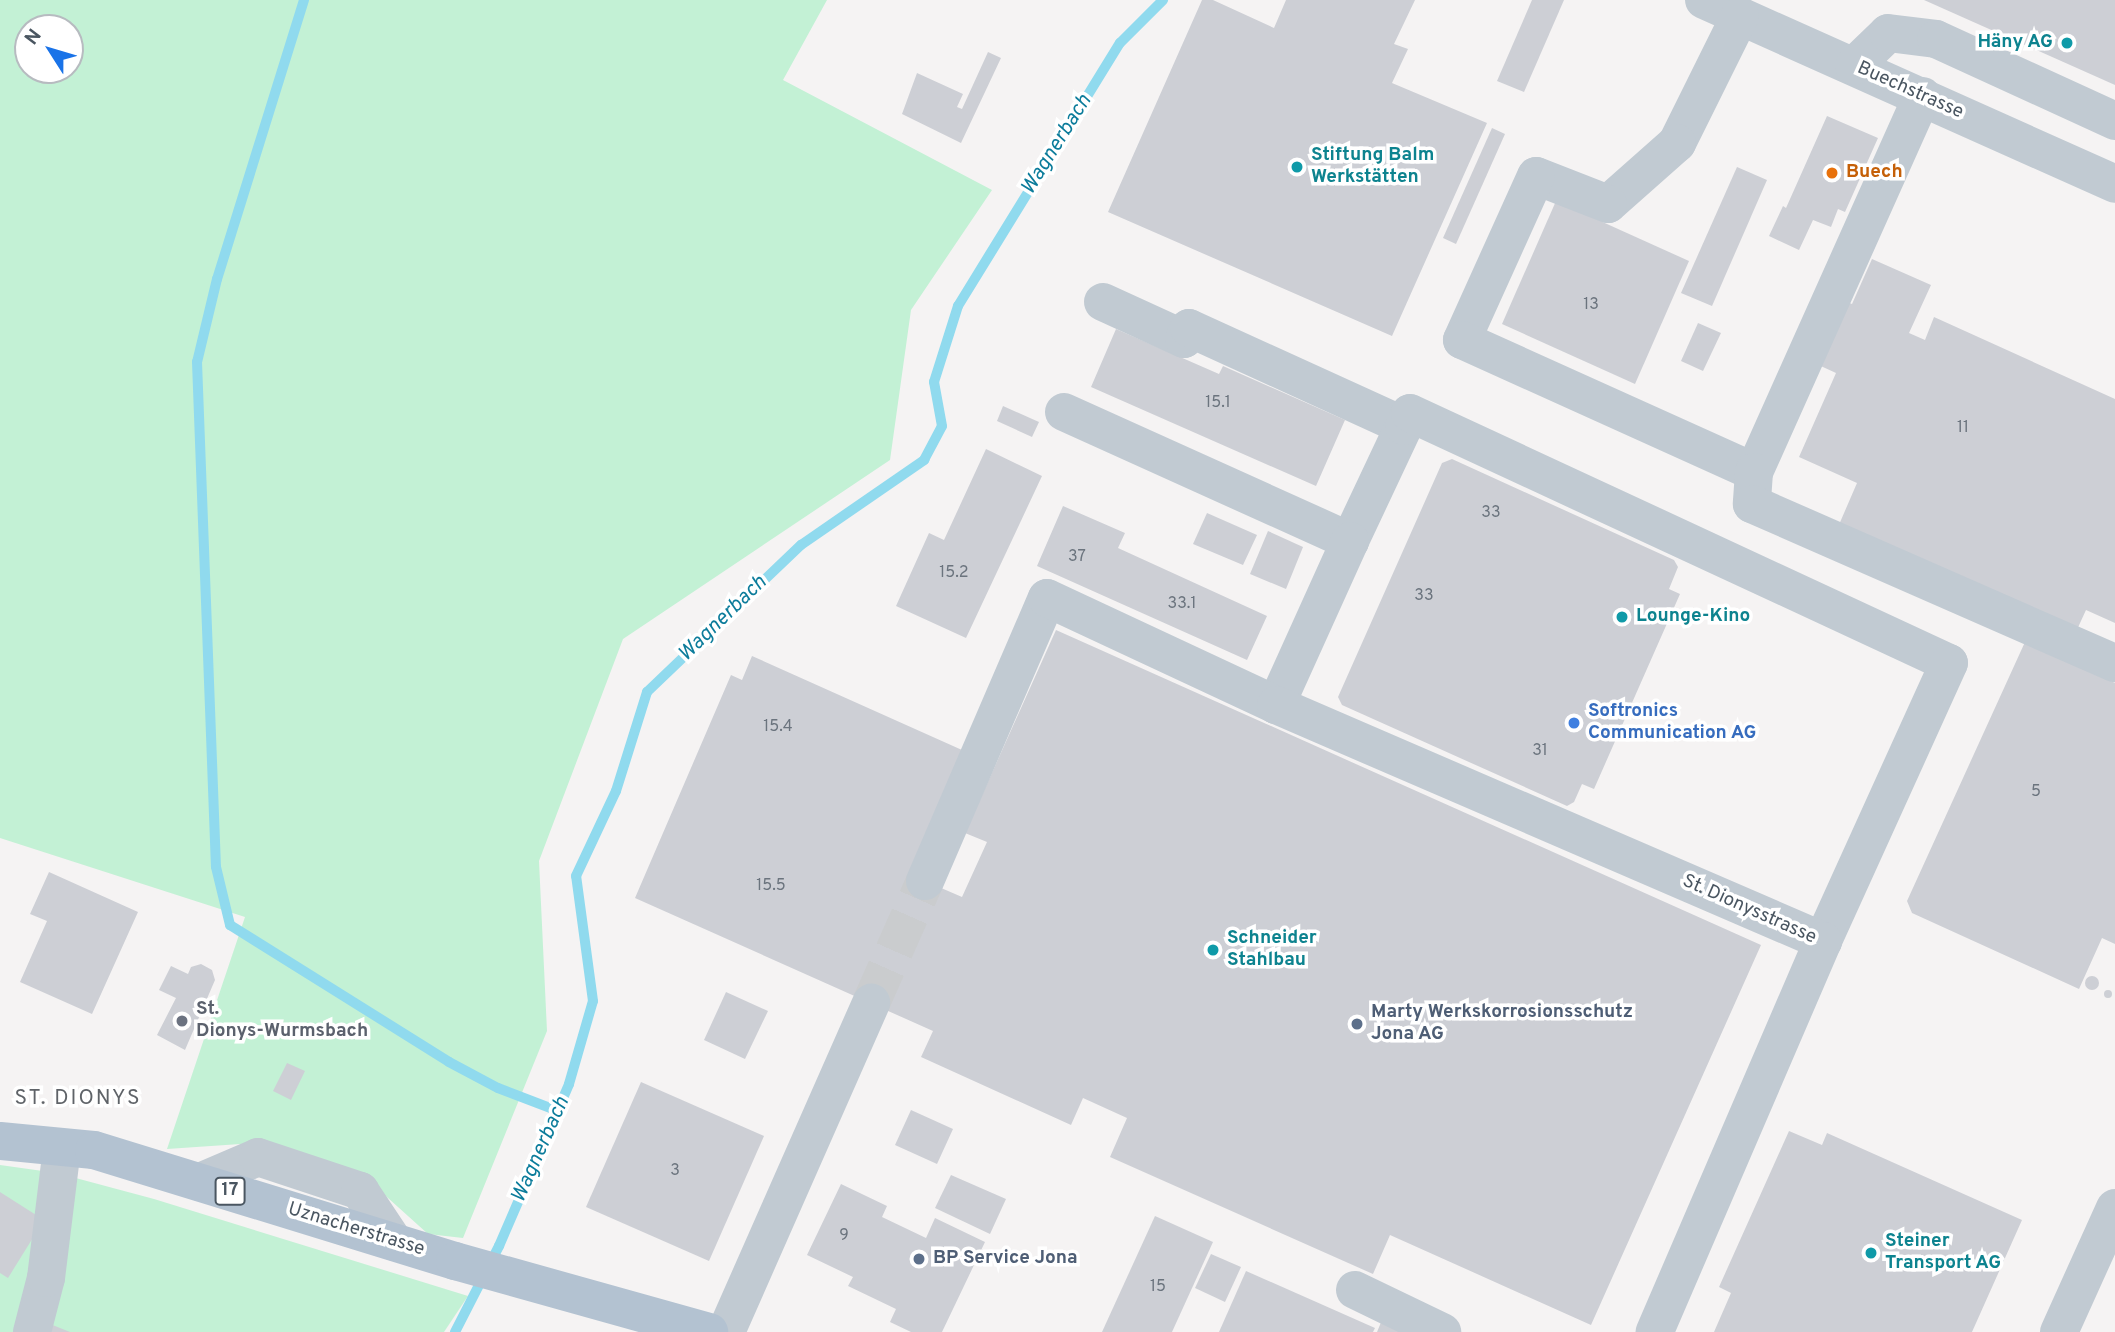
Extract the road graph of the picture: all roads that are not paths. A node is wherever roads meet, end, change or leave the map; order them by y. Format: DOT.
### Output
graph roads {
  1 [pos="1704,0"];
  2 [pos="1740,16"];
  3 [pos="1854,66"];
  4 [pos="1922,96"];
  5 [pos="2115,121"];
  6 [pos="2115,184"];
  7 [pos="1103,302"];
  8 [pos="1064,412"];
  9 [pos="1404,426"];
  10 [pos="1754,472"];
  11 [pos="1350,541"];
  12 [pos="2115,663"];
  13 [pos="1281,707"];
  14 [pos="925,881"];
  15 [pos="1823,941"];
  16 [pos="872,1003"];
  17 [pos="0,1141"];
  18 [pos="62,1148"];
  19 [pos="2115,1208"];
  20 [pos="1355,1290"];
  21 [pos="33,1332"];
  22 [pos="709,1332"];
  23 [pos="726,1332"];
  24 [pos="1442,1332"];
  25 [pos="1655,1332"];
  26 [pos="2059,1332"];
  1 -- 2 [label="street, Buechstrasse"];
  2 -- 3 [label="street, Buechstrasse"];
  2 -- 10 [label="street"];
  3 -- 4 [label="street, Buechstrasse"];
  3 -- 5 [label="street"];
  4 -- 6 [label="street, Buechstrasse"];
  4 -- 10 [label="street"];
  7 -- 9 [label="street"];
  8 -- 11 [label="street"];
  9 -- 11 [label="street"];
  9 -- 15 [label="street"];
  10 -- 12 [label="street"];
  11 -- 13 [label="street"];
  13 -- 14 [label="street, St. Dionysstrasse"];
  13 -- 15 [label="street, St. Dionysstrasse"];
  15 -- 25 [label="street, St. Dionysstrasse"];
  16 -- 23 [label="street"];
  17 -- 18 [label="main road, Uznacherstrasse / 17"];
  18 -- 21 [label="street"];
  18 -- 22 [label="main road, Uznacherstrasse / 17"];
  19 -- 26 [label="street"];
  20 -- 24 [label="street"];
}
